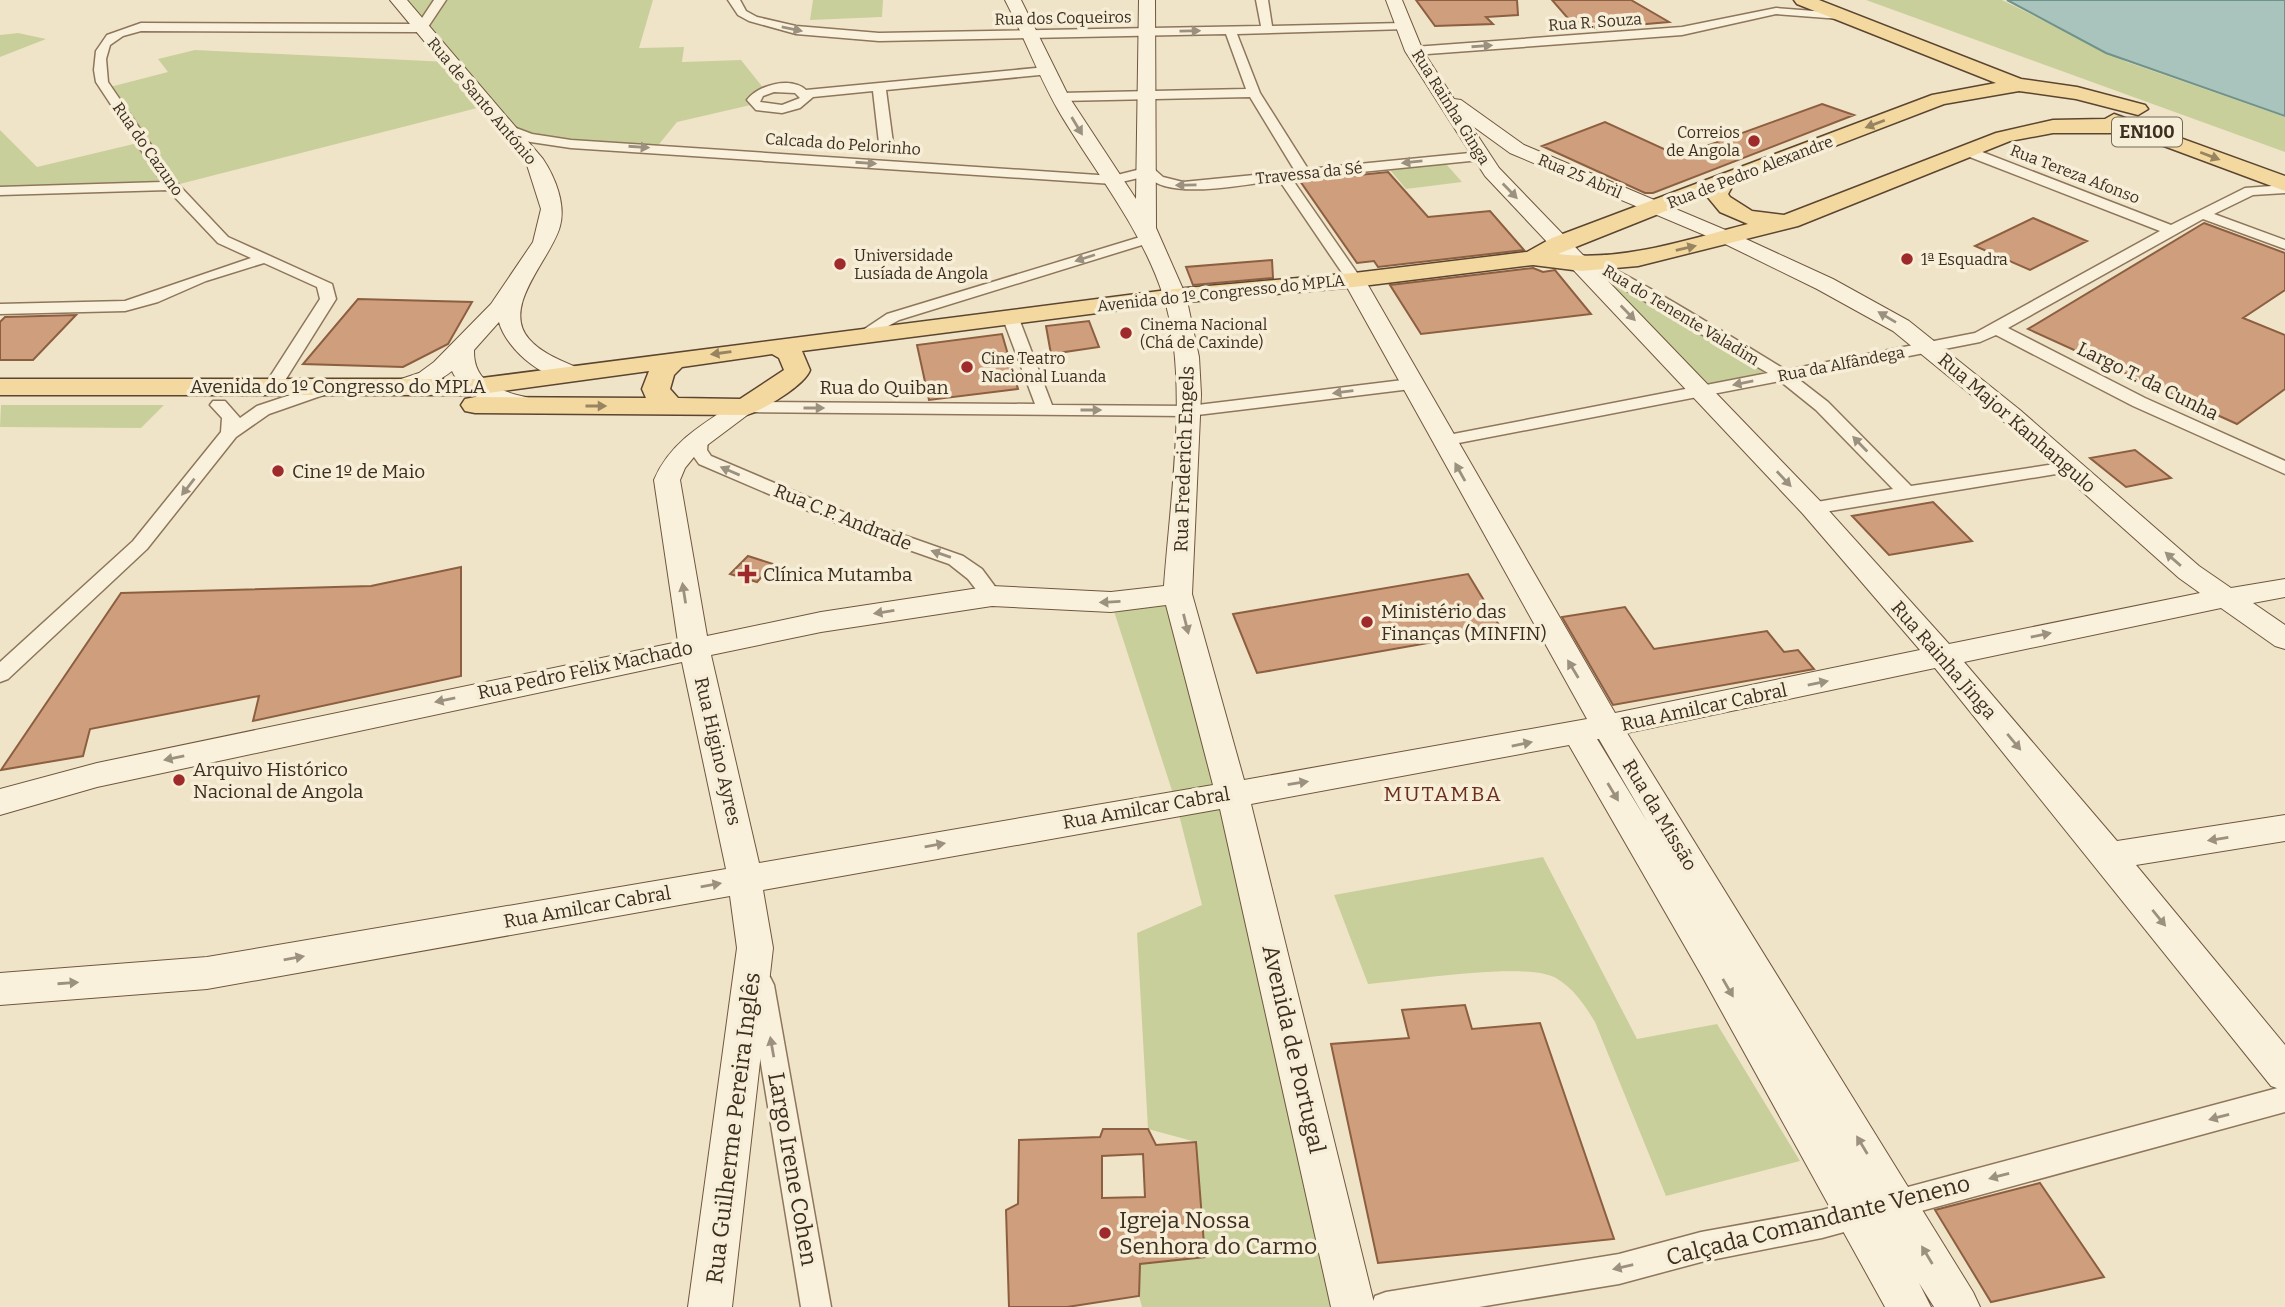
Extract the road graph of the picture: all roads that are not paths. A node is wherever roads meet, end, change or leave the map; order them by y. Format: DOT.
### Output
graph roads {
  1 [pos="398,0"];
  2 [pos="440,0"];
  3 [pos="734,0"];
  4 [pos="1013,0"];
  5 [pos="1147,0"];
  6 [pos="1262,0"];
  7 [pos="1394,0"];
  8 [pos="1787,0"];
  9 [pos="1803,0"];
  10 [pos="1845,8"];
  11 [pos="1776,11"];
  12 [pos="1403,27"];
  13 [pos="422,28"];
  14 [pos="1230,30"];
  15 [pos="1267,30"];
  16 [pos="1873,30"];
  17 [pos="1146,32"];
  18 [pos="1033,35"];
  19 [pos="1974,49"];
  20 [pos="1414,51"];
  21 [pos="1046,71"];
  22 [pos="2019,85"];
  23 [pos="879,89"];
  24 [pos="2053,92"];
  25 [pos="1254,93"];
  26 [pos="807,94"];
  27 [pos="1147,95"];
  28 [pos="1443,96"];
  29 [pos="1060,97"];
  30 [pos="1944,98"];
  31 [pos="2019,115"];
  32 [pos="2136,118"];
  33 [pos="503,127"];
  34 [pos="2003,137"];
  35 [pos="886,143"];
  36 [pos="570,144"];
  37 [pos="1517,149"];
  38 [pos="1967,151"];
  39 [pos="2260,152"];
  40 [pos="1480,156"];
  41 [pos="536,163"];
  42 [pos="2239,167"];
  43 [pos="1146,169"];
  44 [pos="1303,173"];
  45 [pos="1282,175"];
  46 [pos="1113,180"];
  47 [pos="1723,183"];
  48 [pos="172,186"];
  49 [pos="2285,187"];
  50 [pos="0,191"];
  51 [pos="2250,191"];
  52 [pos="1656,208"];
  53 [pos="2203,214"];
  54 [pos="1790,221"];
  55 [pos="2170,230"];
  56 [pos="1148,233"];
  57 [pos="1728,238"];
  58 [pos="2285,245"];
  59 [pos="1577,256"];
  60 [pos="265,258"];
  61 [pos="1354,280"];
  62 [pos="514,290"];
  63 [pos="1175,296"];
  64 [pos="0,309"];
  65 [pos="1010,316"];
  66 [pos="909,327"];
  67 [pos="1995,328"];
  68 [pos="865,334"];
  69 [pos="776,346"];
  70 [pos="1930,347"];
  71 [pos="462,348"];
  72 [pos="674,360"];
  73 [pos="572,374"];
  74 [pos="796,374"];
  75 [pos="1783,375"];
  76 [pos="1411,384"];
  77 [pos="0,387"];
  78 [pos="401,387"];
  79 [pos="474,387"];
  80 [pos="1702,391"];
  81 [pos="274,395"];
  82 [pos="0,405"];
  83 [pos="219,405"];
  84 [pos="528,405"];
  85 [pos="672,407"];
  86 [pos="1045,410"];
  87 [pos="1189,411"];
  88 [pos="738,412"];
  89 [pos="230,433"];
  90 [pos="699,439"];
  91 [pos="1443,441"];
  92 [pos="2068,467"];
  93 [pos="2285,468"];
  94 [pos="1907,493"];
  95 [pos="1812,508"];
  96 [pos="2285,588"];
  97 [pos="1178,594"];
  98 [pos="992,596"];
  99 [pos="2229,598"];
  100 [pos="2285,639"];
  101 [pos="694,647"];
  102 [pos="1942,656"];
  103 [pos="0,674"];
  104 [pos="1593,731"];
  105 [pos="1230,793"];
  106 [pos="0,803"];
  107 [pos="2285,828"];
  108 [pos="2109,856"];
  109 [pos="746,879"];
  110 [pos="755,948"];
  111 [pos="0,989"];
  112 [pos="2285,1074"];
  113 [pos="2285,1099"];
  114 [pos="1897,1203"];
  115 [pos="1856,1214"];
  116 [pos="710,1307"];
  117 [pos="816,1307"];
  118 [pos="1353,1307"];
  119 [pos="1387,1307"];
  120 [pos="1909,1307"];
  121 [pos="1958,1307"];
  1 -- 13 [label="street, Rua de Santo António"];
  2 -- 13 [label="street"];
  3 -- 18 [label="street, Rua dos Coqueiros, one-way"];
  4 -- 18 [label="street"];
  5 -- 17 [label="street, Rua Frederich Engels"];
  6 -- 15 [label="street"];
  7 -- 12 [label="street, Rua Rainha Ginga"];
  8 -- 11 [label="street"];
  9 -- 10 [label="main road, EN100"];
  10 -- 11 [label="street, Rua R. Souza"];
  10 -- 16 [label="main road, EN100"];
  10 -- 19 [label="main road, EN100"];
  20 -- 11 [label="street, Rua R. Souza, one-way"];
  12 -- 15 [label="street, Rua dos Coqueiros"];
  12 -- 20 [label="street, Rua Rainha Ginga"];
  13 -- 33 [label="street, Rua de Santo António"];
  13 -- 48 [label="street, Rua do Cazuno"];
  14 -- 15 [label="street, Rua dos Coqueiros"];
  17 -- 14 [label="street, Rua dos Coqueiros, one-way"];
  14 -- 25 [label="street"];
  16 -- 22 [label="main road, EN100"];
  16 -- 30 [label="main road"];
  17 -- 18 [label="street, Rua dos Coqueiros"];
  17 -- 27 [label="street, Rua Frederich Engels"];
  18 -- 21 [label="street"];
  19 -- 24 [label="main road"];
  19 -- 32 [label="main road, EN100"];
  20 -- 28 [label="street, Rua Rainha Ginga"];
  21 -- 23 [label="street"];
  21 -- 29 [label="street"];
  22 -- 24 [label="main road, EN100"];
  22 -- 30 [label="main road"];
  23 -- 26 [label="street"];
  23 -- 35 [label="street"];
  24 -- 31 [label="main road"];
  24 -- 32 [label="main road, EN100"];
  25 -- 27 [label="street"];
  25 -- 44 [label="street"];
  27 -- 29 [label="street"];
  27 -- 43 [label="street, Rua Frederich Engels"];
  28 -- 37 [label="street, Rua 25 Abril"];
  28 -- 40 [label="street, Rua Rainha Ginga"];
  29 -- 46 [label="street, one-way"];
  30 -- 31 [label="main road"];
  30 -- 47 [label="main road, Rua de Pedro Alexandre, one-way"];
  31 -- 34 [label="main road"];
  32 -- 34 [label="main road"];
  32 -- 39 [label="main road, EN100"];
  32 -- 42 [label="main road, EN100, one-way"];
  33 -- 36 [label="street, Calcada do Pelorinho"];
  33 -- 41 [label="street, Rua de Santo António"];
  34 -- 38 [label="main road"];
  36 -- 41 [label="street"];
  36 -- 46 [label="street, Calcada do Pelorinho, one-way"];
  37 -- 40 [label="street"];
  37 -- 52 [label="street, Rua 25 Abril"];
  38 -- 54 [label="main road"];
  38 -- 55 [label="street, Rua Tereza Afonso"];
  40 -- 44 [label="street, Travessa da Sé, one-way"];
  40 -- 59 [label="street, Rua Rainha Ginga, one-way"];
  41 -- 62 [label="street, Rua de Santo António"];
  42 -- 49 [label="main road, EN100"];
  42 -- 51 [label="street"];
  45 -- 43 [label="street, Travessa da Sé, one-way"];
  43 -- 46 [label="street, Calcada do Pelorinho"];
  43 -- 56 [label="street, Rua Frederich Engels"];
  44 -- 45 [label="street, Travessa da Sé"];
  45 -- 61 [label="street"];
  46 -- 56 [label="street"];
  47 -- 52 [label="main road, Rua de Pedro Alexandre"];
  47 -- 54 [label="main road"];
  48 -- 50 [label="street"];
  48 -- 60 [label="street, Rua do Cazuno"];
  49 -- 51 [label="street"];
  51 -- 53 [label="street, Rua da Alfândega"];
  52 -- 57 [label="street, Rua 25 Abril"];
  52 -- 59 [label="main road, Rua de Pedro Alexandre"];
  53 -- 55 [label="street, Rua da Alfândega"];
  53 -- 58 [label="street"];
  54 -- 57 [label="main road"];
  55 -- 67 [label="street, Rua da Alfândega"];
  56 -- 63 [label="street, Rua Frederich Engels"];
  56 -- 68 [label="street, one-way"];
  59 -- 57 [label="main road, one-way"];
  70 -- 57 [label="street, Rua Major Kanhangulo, one-way"];
  59 -- 61 [label="main road, Avenida do 1º Congresso do MPLA"];
  59 -- 75 [label="street, Rua do Tenente Valadim"];
  59 -- 80 [label="street, Rua Rainha Jinga, one-way"];
  60 -- 64 [label="street"];
  60 -- 81 [label="street, Rua do Cazuno"];
  61 -- 63 [label="main road, Avenida do 1º Congresso do MPLA"];
  61 -- 76 [label="street, Rua da Missão"];
  62 -- 71 [label="street, Rua de Santo António"];
  62 -- 73 [label="street, Rua de Santo António"];
  63 -- 65 [label="main road, Avenida do 1º Congresso do MPLA"];
  63 -- 87 [label="street, Rua Frederich Engels"];
  65 -- 66 [label="main road, Avenida do 1º Congresso do MPLA"];
  65 -- 86 [label="street"];
  66 -- 68 [label="main road, Avenida do 1º Congresso do MPLA"];
  66 -- 74 [label="main road, Avenida do 1º Congresso do MPLA"];
  67 -- 70 [label="street, Rua da Alfândega"];
  67 -- 93 [label="street, Largo T. da Cunha"];
  68 -- 69 [label="main road, Avenida do 1º Congresso do MPLA"];
  69 -- 72 [label="main road, Avenida do 1º Congresso do MPLA, one-way"];
  69 -- 74 [label="main road"];
  70 -- 75 [label="street, Rua da Alfândega"];
  70 -- 92 [label="street, Rua Major Kanhangulo"];
  71 -- 78 [label="street, Rua de Santo António"];
  71 -- 79 [label="street"];
  72 -- 73 [label="main road, Avenida do 1º Congresso do MPLA"];
  72 -- 85 [label="main road"];
  73 -- 79 [label="main road, Avenida do 1º Congresso do MPLA"];
  74 -- 88 [label="main road, Avenida do 1º Congresso do MPLA"];
  75 -- 80 [label="street, Rua da Alfândega, one-way"];
  94 -- 75 [label="street, Rua do Tenente Valadim, one-way"];
  76 -- 87 [label="street, Rua do Quiban, one-way"];
  76 -- 91 [label="street, Rua da Missão"];
  77 -- 81 [label="main road, Avenida do 1º Congresso do MPLA"];
  78 -- 79 [label="main road, Avenida do 1º Congresso do MPLA"];
  78 -- 81 [label="main road, Avenida do 1º Congresso do MPLA"];
  79 -- 84 [label="street"];
  80 -- 91 [label="street, Rua da Alfândega"];
  80 -- 95 [label="street, Rua Rainha Jinga, one-way"];
  81 -- 83 [label="main road, Avenida do 1º Congresso do MPLA"];
  81 -- 84 [label="main road, Avenida do 1º Congresso do MPLA"];
  81 -- 89 [label="street"];
  82 -- 83 [label="main road, Avenida do 1º Congresso do MPLA"];
  83 -- 89 [label="street"];
  84 -- 85 [label="main road, Avenida do 1º Congresso do MPLA, one-way"];
  85 -- 88 [label="main road, Avenida do 1º Congresso do MPLA"];
  86 -- 87 [label="street, Rua do Quiban, one-way"];
  88 -- 86 [label="street, Rua do Quiban, one-way"];
  87 -- 97 [label="street, Rua Frederich Engels"];
  88 -- 90 [label="street, Rua Higino Ayres"];
  89 -- 103 [label="street, one-way"];
  98 -- 90 [label="street, Rua C.P. Andrade, one-way"];
  101 -- 90 [label="street, Rua Higino Ayres, one-way"];
  104 -- 91 [label="street, Rua da Missão, one-way"];
  92 -- 94 [label="street"];
  99 -- 92 [label="street, Rua Major Kanhangulo, one-way"];
  94 -- 95 [label="street"];
  95 -- 102 [label="street, Rua Rainha Jinga"];
  96 -- 99 [label="street, Rua Amilcar Cabral"];
  97 -- 98 [label="street, Rua Pedro Felix Machado, one-way"];
  97 -- 105 [label="street, Rua Frederich Engels, one-way"];
  98 -- 101 [label="street, Rua Pedro Felix Machado, one-way"];
  99 -- 100 [label="street, Rua Major Kanhangulo"];
  102 -- 99 [label="street, Rua Amilcar Cabral, one-way"];
  101 -- 106 [label="street, Rua Pedro Felix Machado, one-way"];
  101 -- 109 [label="street, Rua Higino Ayres"];
  104 -- 102 [label="street, Rua Amilcar Cabral, one-way"];
  102 -- 108 [label="street, Rua Rainha Jinga, one-way"];
  105 -- 104 [label="street, Rua Amilcar Cabral, one-way"];
  114 -- 104 [label="street, Rua da Missão, one-way"];
  104 -- 115 [label="street, Rua da Missão, one-way"];
  109 -- 105 [label="street, Rua Amilcar Cabral, one-way"];
  105 -- 118 [label="street, Avenida de Portugal"];
  107 -- 108 [label="street, one-way"];
  108 -- 112 [label="street, Rua Rainha Jinga, one-way"];
  109 -- 110 [label="street, Rua Higino Ayres"];
  111 -- 109 [label="street, Rua Amilcar Cabral, one-way"];
  110 -- 116 [label="street, Rua Guilherme Pereira Inglês"];
  117 -- 110 [label="street, Largo Irene Cohen, one-way"];
  113 -- 114 [label="street, Calçada Comandante Veneno, one-way"];
  114 -- 115 [label="street, Calçada Comandante Veneno"];
  121 -- 114 [label="street, Rua da Missão, one-way"];
  115 -- 119 [label="street, Calçada Comandante Veneno, one-way"];
  115 -- 120 [label="street, Rua da Missão"];
}
